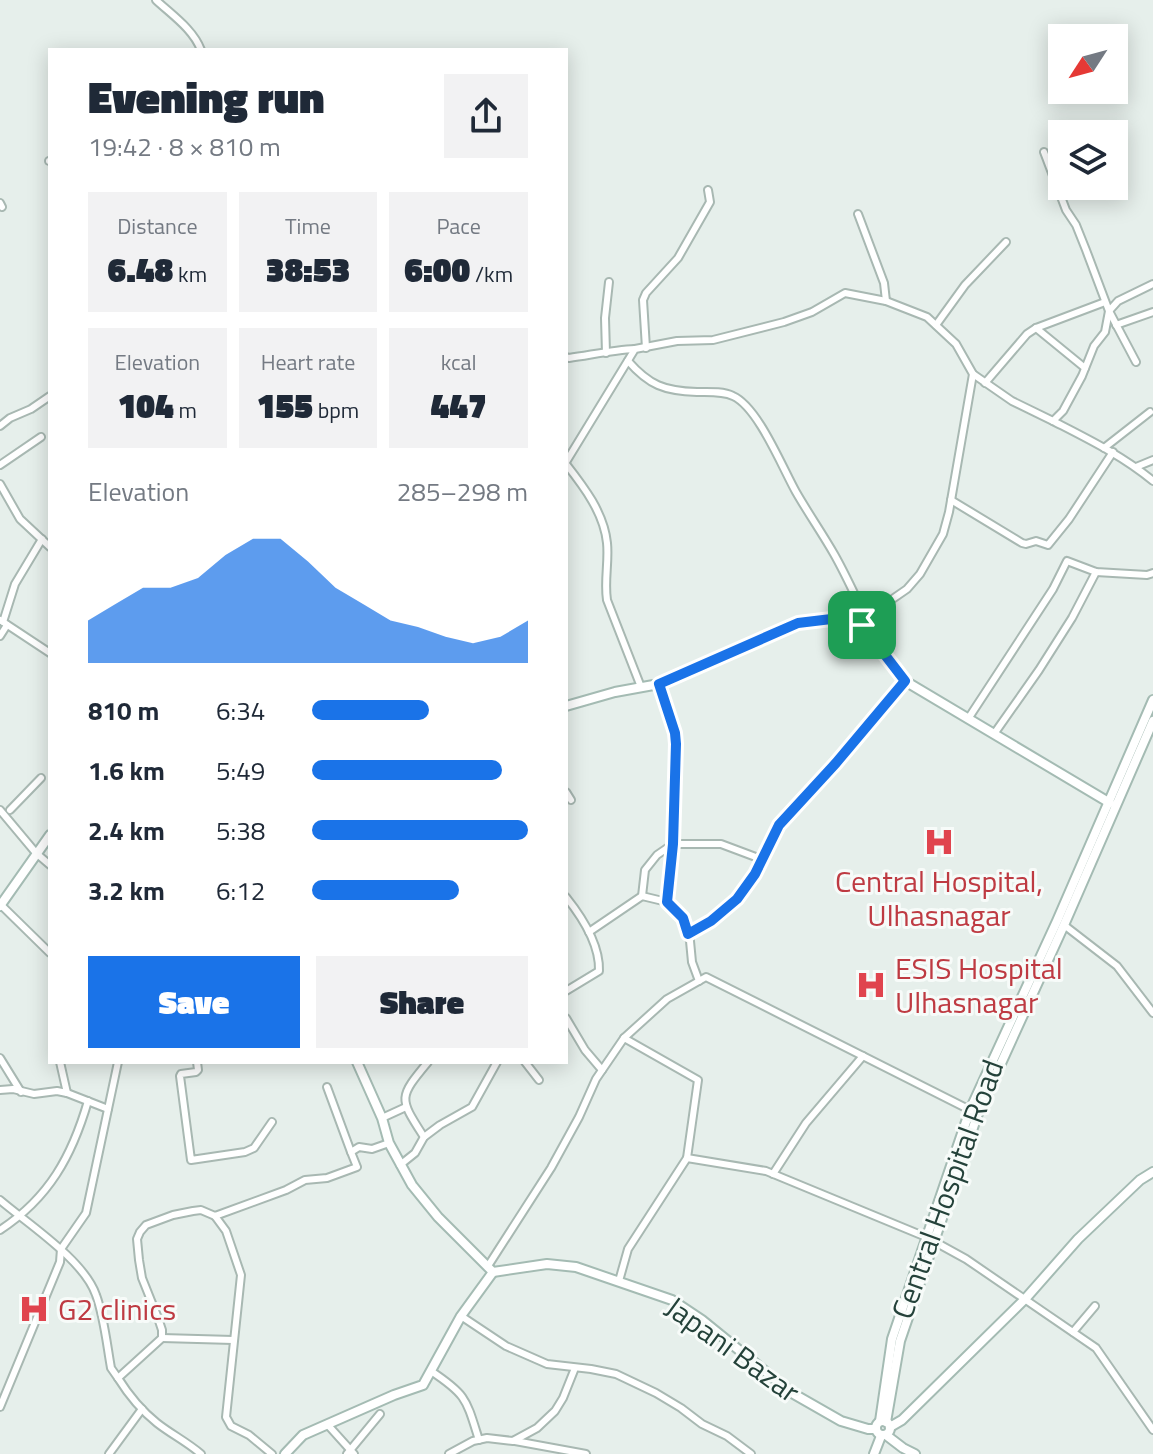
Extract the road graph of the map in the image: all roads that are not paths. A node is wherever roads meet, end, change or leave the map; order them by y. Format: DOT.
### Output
graph roads {
  1 [pos="156,0"];
  2 [pos="200,48"];
  3 [pos="1044,152"];
  4 [pos="708,190"];
  5 [pos="858,214"];
  6 [pos="1006,242"];
  7 [pos="609,282"];
  8 [pos="1153,284"];
  9 [pos="886,301"];
  10 [pos="1105,302"];
  11 [pos="1109,311"];
  12 [pos="1153,312"];
  13 [pos="936,325"];
  14 [pos="1116,325"];
  15 [pos="1036,328"];
  16 [pos="646,348"];
  17 [pos="635,349"];
  18 [pos="606,353"];
  19 [pos="568,358"];
  20 [pos="628,361"];
  21 [pos="1136,362"];
  22 [pos="1085,368"];
  23 [pos="973,374"];
  24 [pos="985,383"];
  25 [pos="48,397"];
  26 [pos="1150,412"];
  27 [pos="1053,421"];
  28 [pos="0,426"];
  29 [pos="41,437"];
  30 [pos="1104,448"];
  31 [pos="1113,452"];
  32 [pos="568,460"];
  33 [pos="1153,460"];
  34 [pos="0,465"];
  35 [pos="568,466"];
  36 [pos="1136,467"];
  37 [pos="1153,481"];
  38 [pos="0,484"];
  39 [pos="951,500"];
  40 [pos="42,539"];
  41 [pos="48,545"];
  42 [pos="1096,572"];
  43 [pos="1153,573"];
  44 [pos="3,622"];
  45 [pos="864,622"];
  46 [pos="0,636"];
  47 [pos="48,652"];
  48 [pos="905,681"];
  49 [pos="659,684"];
  50 [pos="641,687"];
  51 [pos="1153,700"];
  52 [pos="568,705"];
  53 [pos="968,719"];
  54 [pos="1150,726"];
  55 [pos="994,734"];
  56 [pos="41,778"];
  57 [pos="568,795"];
  58 [pos="571,800"];
  59 [pos="1112,803"];
  60 [pos="0,810"];
  61 [pos="10,810"];
  62 [pos="48,838"];
  63 [pos="673,844"];
  64 [pos="36,853"];
  65 [pos="761,859"];
  66 [pos="48,863"];
  67 [pos="642,896"];
  68 [pos="568,900"];
  69 [pos="667,902"];
  70 [pos="0,905"];
  71 [pos="1060,923"];
  72 [pos="589,932"];
  73 [pos="688,934"];
  74 [pos="48,951"];
  75 [pos="699,981"];
  76 [pos="568,990"];
  77 [pos="1153,1013"];
  78 [pos="568,1021"];
  79 [pos="624,1038"];
  80 [pos="863,1056"];
  81 [pos="0,1058"];
  82 [pos="60,1064"];
  83 [pos="118,1064"];
  84 [pos="197,1064"];
  85 [pos="358,1064"];
  86 [pos="426,1064"];
  87 [pos="496,1064"];
  88 [pos="527,1064"];
  89 [pos="602,1070"];
  90 [pos="539,1080"];
  91 [pos="327,1087"];
  92 [pos="0,1090"];
  93 [pos="21,1092"];
  94 [pos="67,1093"];
  95 [pos="88,1101"];
  96 [pos="406,1107"];
  97 [pos="108,1109"];
  98 [pos="974,1112"];
  99 [pos="382,1118"];
  100 [pos="272,1122"];
  101 [pos="424,1137"];
  102 [pos="389,1143"];
  103 [pos="351,1152"];
  104 [pos="687,1158"];
  105 [pos="400,1165"];
  106 [pos="1153,1172"];
  107 [pos="773,1174"];
  108 [pos="0,1200"];
  109 [pos="215,1216"];
  110 [pos="20,1217"];
  111 [pos="0,1230"];
  112 [pos="930,1239"];
  113 [pos="61,1249"];
  114 [pos="491,1269"];
  115 [pos="619,1281"];
  116 [pos="1026,1298"];
  117 [pos="1095,1306"];
  118 [pos="461,1316"];
  119 [pos="1073,1332"];
  120 [pos="162,1338"];
  121 [pos="233,1340"];
  122 [pos="575,1368"];
  123 [pos="431,1371"];
  124 [pos="118,1378"];
  125 [pos="0,1407"];
  126 [pos="142,1409"];
  127 [pos="380,1414"];
  128 [pos="327,1424"];
  129 [pos="883,1428"];
  130 [pos="1153,1430"];
  131 [pos="479,1440"];
  132 [pos="513,1441"];
  133 [pos="350,1452"];
  134 [pos="109,1454"];
  135 [pos="201,1454"];
  136 [pos="272,1454"];
  137 [pos="285,1454"];
  138 [pos="449,1454"];
  139 [pos="586,1454"];
  140 [pos="751,1454"];
  141 [pos="874,1454"];
  142 [pos="915,1454"];
  1 -- 2 [label="street"];
  3 -- 10 [label="street"];
  4 -- 16 [label="street"];
  5 -- 9 [label="street"];
  6 -- 13 [label="street"];
  7 -- 18 [label="street"];
  8 -- 11 [label="street"];
  9 -- 13 [label="street"];
  9 -- 16 [label="street"];
  10 -- 11 [label="street"];
  10 -- 15 [label="street"];
  11 -- 14 [label="street"];
  11 -- 22 [label="street"];
  12 -- 14 [label="street"];
  13 -- 23 [label="street"];
  14 -- 21 [label="street"];
  15 -- 22 [label="street"];
  15 -- 24 [label="street"];
  16 -- 17 [label="street"];
  17 -- 18 [label="street"];
  17 -- 20 [label="street"];
  18 -- 19 [label="street"];
  20 -- 32 [label="street"];
  20 -- 45 [label="street"];
  22 -- 27 [label="street"];
  23 -- 24 [label="street"];
  23 -- 39 [label="street"];
  24 -- 27 [label="street"];
  25 -- 28 [label="street"];
  26 -- 30 [label="street"];
  27 -- 30 [label="street"];
  29 -- 34 [label="street"];
  30 -- 31 [label="street"];
  31 -- 36 [label="street"];
  31 -- 39 [label="street"];
  33 -- 36 [label="street"];
  35 -- 50 [label="street"];
  36 -- 37 [label="street"];
  38 -- 40 [label="street"];
  39 -- 45 [label="street"];
  40 -- 41 [label="street"];
  40 -- 44 [label="street"];
  42 -- 43 [label="street"];
  42 -- 53 [label="street"];
  42 -- 55 [label="street"];
  44 -- 46 [label="street"];
  44 -- 47 [label="street"];
  45 -- 48 [label="street"];
  45 -- 49 [label="street"];
  48 -- 53 [label="street"];
  48 -- 65 [label="street"];
  49 -- 50 [label="street"];
  49 -- 63 [label="street"];
  50 -- 52 [label="street"];
  51 -- 54 [label="street, Central Hospital Road"];
  53 -- 55 [label="street"];
  54 -- 59 [label="street, Central Hospital Road"];
  55 -- 59 [label="street"];
  56 -- 61 [label="street"];
  57 -- 58 [label="street"];
  59 -- 71 [label="street, Central Hospital Road"];
  60 -- 64 [label="street"];
  62 -- 64 [label="street"];
  63 -- 65 [label="street"];
  63 -- 67 [label="street"];
  63 -- 69 [label="street"];
  64 -- 66 [label="street"];
  64 -- 70 [label="street"];
  65 -- 73 [label="street"];
  67 -- 69 [label="street"];
  67 -- 72 [label="street"];
  68 -- 72 [label="street"];
  69 -- 73 [label="street"];
  70 -- 74 [label="street"];
  71 -- 77 [label="street"];
  71 -- 98 [label="street, Central Hospital Road"];
  72 -- 76 [label="street"];
  73 -- 75 [label="street"];
  75 -- 79 [label="street"];
  75 -- 80 [label="street"];
  78 -- 89 [label="street"];
  79 -- 89 [label="street"];
  79 -- 104 [label="street"];
  80 -- 98 [label="street"];
  80 -- 107 [label="street"];
  81 -- 93 [label="street"];
  82 -- 94 [label="street"];
  83 -- 97 [label="street"];
  84 -- 100 [label="street"];
  85 -- 99 [label="street"];
  86 -- 96 [label="street"];
  87 -- 101 [label="street"];
  88 -- 90 [label="street"];
  89 -- 114 [label="street"];
  91 -- 103 [label="street"];
  92 -- 93 [label="street"];
  93 -- 94 [label="street"];
  94 -- 95 [label="street"];
  95 -- 97 [label="street"];
  95 -- 110 [label="street"];
  96 -- 99 [label="street"];
  96 -- 101 [label="street"];
  97 -- 113 [label="street"];
  98 -- 112 [label="street, Central Hospital Road"];
  99 -- 102 [label="street"];
  101 -- 105 [label="street"];
  102 -- 103 [label="street"];
  102 -- 105 [label="street"];
  103 -- 109 [label="street"];
  104 -- 107 [label="street"];
  104 -- 115 [label="street"];
  105 -- 114 [label="street"];
  106 -- 116 [label="street"];
  107 -- 112 [label="street"];
  108 -- 110 [label="street"];
  109 -- 120 [label="street"];
  109 -- 121 [label="street"];
  110 -- 111 [label="street"];
  110 -- 113 [label="street"];
  112 -- 116 [label="street"];
  112 -- 129 [label="street, Central Hospital Road"];
  113 -- 124 [label="street"];
  113 -- 125 [label="street"];
  114 -- 115 [label="street, Japani Bazar"];
  114 -- 118 [label="street"];
  115 -- 129 [label="street, Japani Bazar"];
  116 -- 119 [label="street"];
  116 -- 129 [label="street"];
  117 -- 119 [label="street"];
  118 -- 122 [label="street"];
  118 -- 123 [label="street"];
  119 -- 130 [label="street"];
  120 -- 121 [label="street"];
  120 -- 124 [label="street"];
  121 -- 136 [label="street"];
  122 -- 132 [label="street"];
  122 -- 140 [label="street"];
  123 -- 128 [label="street"];
  123 -- 131 [label="street"];
  124 -- 126 [label="street"];
  126 -- 134 [label="street"];
  126 -- 135 [label="street"];
  127 -- 133 [label="street"];
  128 -- 133 [label="street"];
  128 -- 137 [label="street"];
  129 -- 141 [label="street, Central Hospital Road"];
  129 -- 142 [label="street, Japani Bazar"];
  131 -- 132 [label="street"];
  131 -- 138 [label="street"];
  132 -- 139 [label="street"];
}
